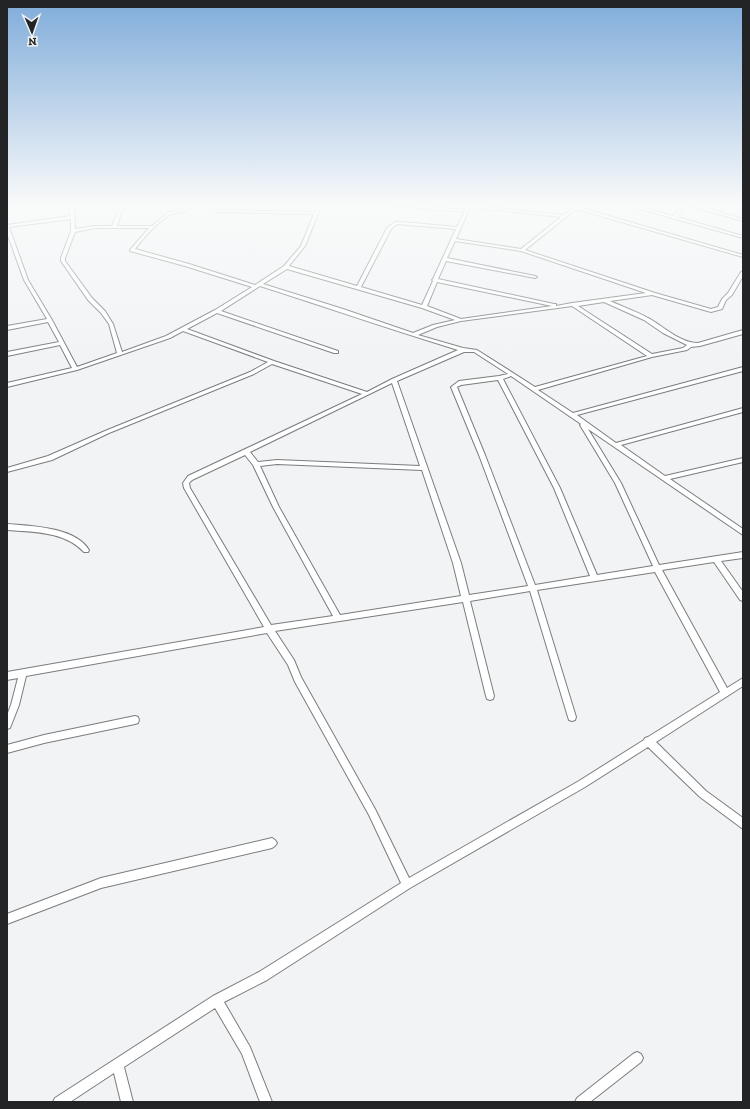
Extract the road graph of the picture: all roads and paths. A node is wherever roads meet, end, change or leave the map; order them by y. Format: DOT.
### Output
graph roads {
  1 [pos="17,256"];
  2 [pos="64,256"];
  3 [pos="149,256"];
  4 [pos="295,256"];
  5 [pos="375,256"];
  6 [pos="446,256"];
  7 [pos="539,256"];
  8 [pos="444,259"];
  9 [pos="286,267"];
  10 [pos="743,272"];
  11 [pos="535,277"];
  12 [pos="434,280"];
  13 [pos="740,283"];
  14 [pos="257,285"];
  15 [pos="358,288"];
  16 [pos="653,294"];
  17 [pos="606,301"];
  18 [pos="572,304"];
  19 [pos="556,306"];
  20 [pos="424,307"];
  21 [pos="217,312"];
  22 [pos="50,320"];
  23 [pos="461,320"];
  24 [pos="7,328"];
  25 [pos="185,330"];
  26 [pos="743,332"];
  27 [pos="413,335"];
  28 [pos="61,343"];
  29 [pos="690,344"];
  30 [pos="463,350"];
  31 [pos="336,352"];
  32 [pos="7,354"];
  33 [pos="120,354"];
  34 [pos="651,356"];
  35 [pos="272,362"];
  36 [pos="743,369"];
  37 [pos="75,370"];
  38 [pos="512,374"];
  39 [pos="500,378"];
  40 [pos="394,380"];
  41 [pos="7,385"];
  42 [pos="534,390"];
  43 [pos="367,394"];
  44 [pos="743,410"];
  45 [pos="571,415"];
  46 [pos="581,421"];
  47 [pos="615,445"];
  48 [pos="246,452"];
  49 [pos="743,460"];
  50 [pos="256,464"];
  51 [pos="423,468"];
  52 [pos="7,470"];
  53 [pos="664,478"];
  54 [pos="7,527"];
  55 [pos="743,532"];
  56 [pos="86,550"];
  57 [pos="743,555"];
  58 [pos="716,559"];
  59 [pos="657,568"];
  60 [pos="594,577"];
  61 [pos="532,587"];
  62 [pos="466,598"];
  63 [pos="743,598"];
  64 [pos="338,618"];
  65 [pos="268,629"];
  66 [pos="23,674"];
  67 [pos="7,676"];
  68 [pos="743,682"];
  69 [pos="725,693"];
  70 [pos="490,696"];
  71 [pos="572,717"];
  72 [pos="135,720"];
  73 [pos="7,725"];
  74 [pos="648,741"];
  75 [pos="7,749"];
  76 [pos="743,824"];
  77 [pos="272,843"];
  78 [pos="406,885"];
  79 [pos="7,919"];
  80 [pos="217,1000"];
  81 [pos="637,1058"];
  82 [pos="118,1065"];
  83 [pos="59,1102"];
  84 [pos="127,1102"];
  85 [pos="266,1102"];
  86 [pos="581,1102"];
  1 -- 22 [label="street"];
  2 -- 33 [label="street"];
  3 -- 14 [label="street"];
  4 -- 9 [label="street"];
  5 -- 15 [label="street"];
  6 -- 8 [label="street"];
  7 -- 16 [label="street"];
  8 -- 11 [label="street"];
  8 -- 12 [label="street"];
  9 -- 14 [label="street"];
  9 -- 15 [label="street"];
  10 -- 13 [label="street"];
  12 -- 19 [label="street"];
  12 -- 20 [label="street"];
  13 -- 16 [label="street"];
  14 -- 21 [label="street"];
  14 -- 27 [label="street"];
  15 -- 20 [label="street"];
  16 -- 17 [label="street"];
  17 -- 18 [label="street"];
  17 -- 29 [label="street"];
  18 -- 19 [label="street"];
  18 -- 34 [label="street"];
  19 -- 23 [label="street"];
  20 -- 23 [label="street"];
  21 -- 25 [label="street"];
  21 -- 31 [label="street"];
  22 -- 24 [label="street"];
  22 -- 28 [label="street"];
  23 -- 27 [label="street"];
  25 -- 33 [label="street"];
  25 -- 35 [label="street"];
  26 -- 29 [label="street"];
  27 -- 30 [label="street"];
  28 -- 32 [label="street"];
  28 -- 37 [label="street"];
  29 -- 34 [label="street"];
  30 -- 38 [label="street"];
  30 -- 40 [label="street"];
  33 -- 37 [label="street"];
  34 -- 42 [label="street"];
  35 -- 43 [label="street"];
  35 -- 52 [label="street"];
  36 -- 45 [label="street"];
  37 -- 41 [label="street"];
  38 -- 39 [label="street"];
  38 -- 42 [label="street"];
  39 -- 60 [label="street"];
  39 -- 61 [label="street"];
  40 -- 43 [label="street"];
  40 -- 51 [label="street"];
  42 -- 45 [label="street"];
  43 -- 48 [label="street"];
  44 -- 47 [label="street"];
  45 -- 46 [label="street"];
  46 -- 47 [label="street"];
  46 -- 59 [label="street"];
  47 -- 53 [label="street"];
  48 -- 50 [label="street"];
  48 -- 65 [label="street"];
  49 -- 53 [label="street"];
  50 -- 51 [label="street"];
  50 -- 64 [label="street"];
  51 -- 62 [label="street"];
  53 -- 55 [label="street"];
  54 -- 56 [label="street"];
  57 -- 58 [label="street"];
  58 -- 59 [label="street"];
  58 -- 63 [label="street"];
  59 -- 60 [label="street"];
  59 -- 69 [label="street"];
  60 -- 61 [label="street"];
  61 -- 62 [label="street"];
  61 -- 71 [label="street"];
  62 -- 64 [label="street"];
  62 -- 70 [label="street"];
  64 -- 65 [label="street"];
  65 -- 66 [label="street"];
  65 -- 78 [label="street"];
  66 -- 67 [label="street"];
  66 -- 73 [label="street"];
  68 -- 69 [label="street"];
  69 -- 74 [label="street"];
  72 -- 75 [label="street"];
  74 -- 76 [label="street"];
  74 -- 78 [label="street"];
  77 -- 79 [label="street"];
  78 -- 80 [label="street"];
  80 -- 82 [label="street"];
  80 -- 85 [label="street"];
  81 -- 86 [label="street"];
  82 -- 83 [label="street"];
  82 -- 84 [label="street"];
}
